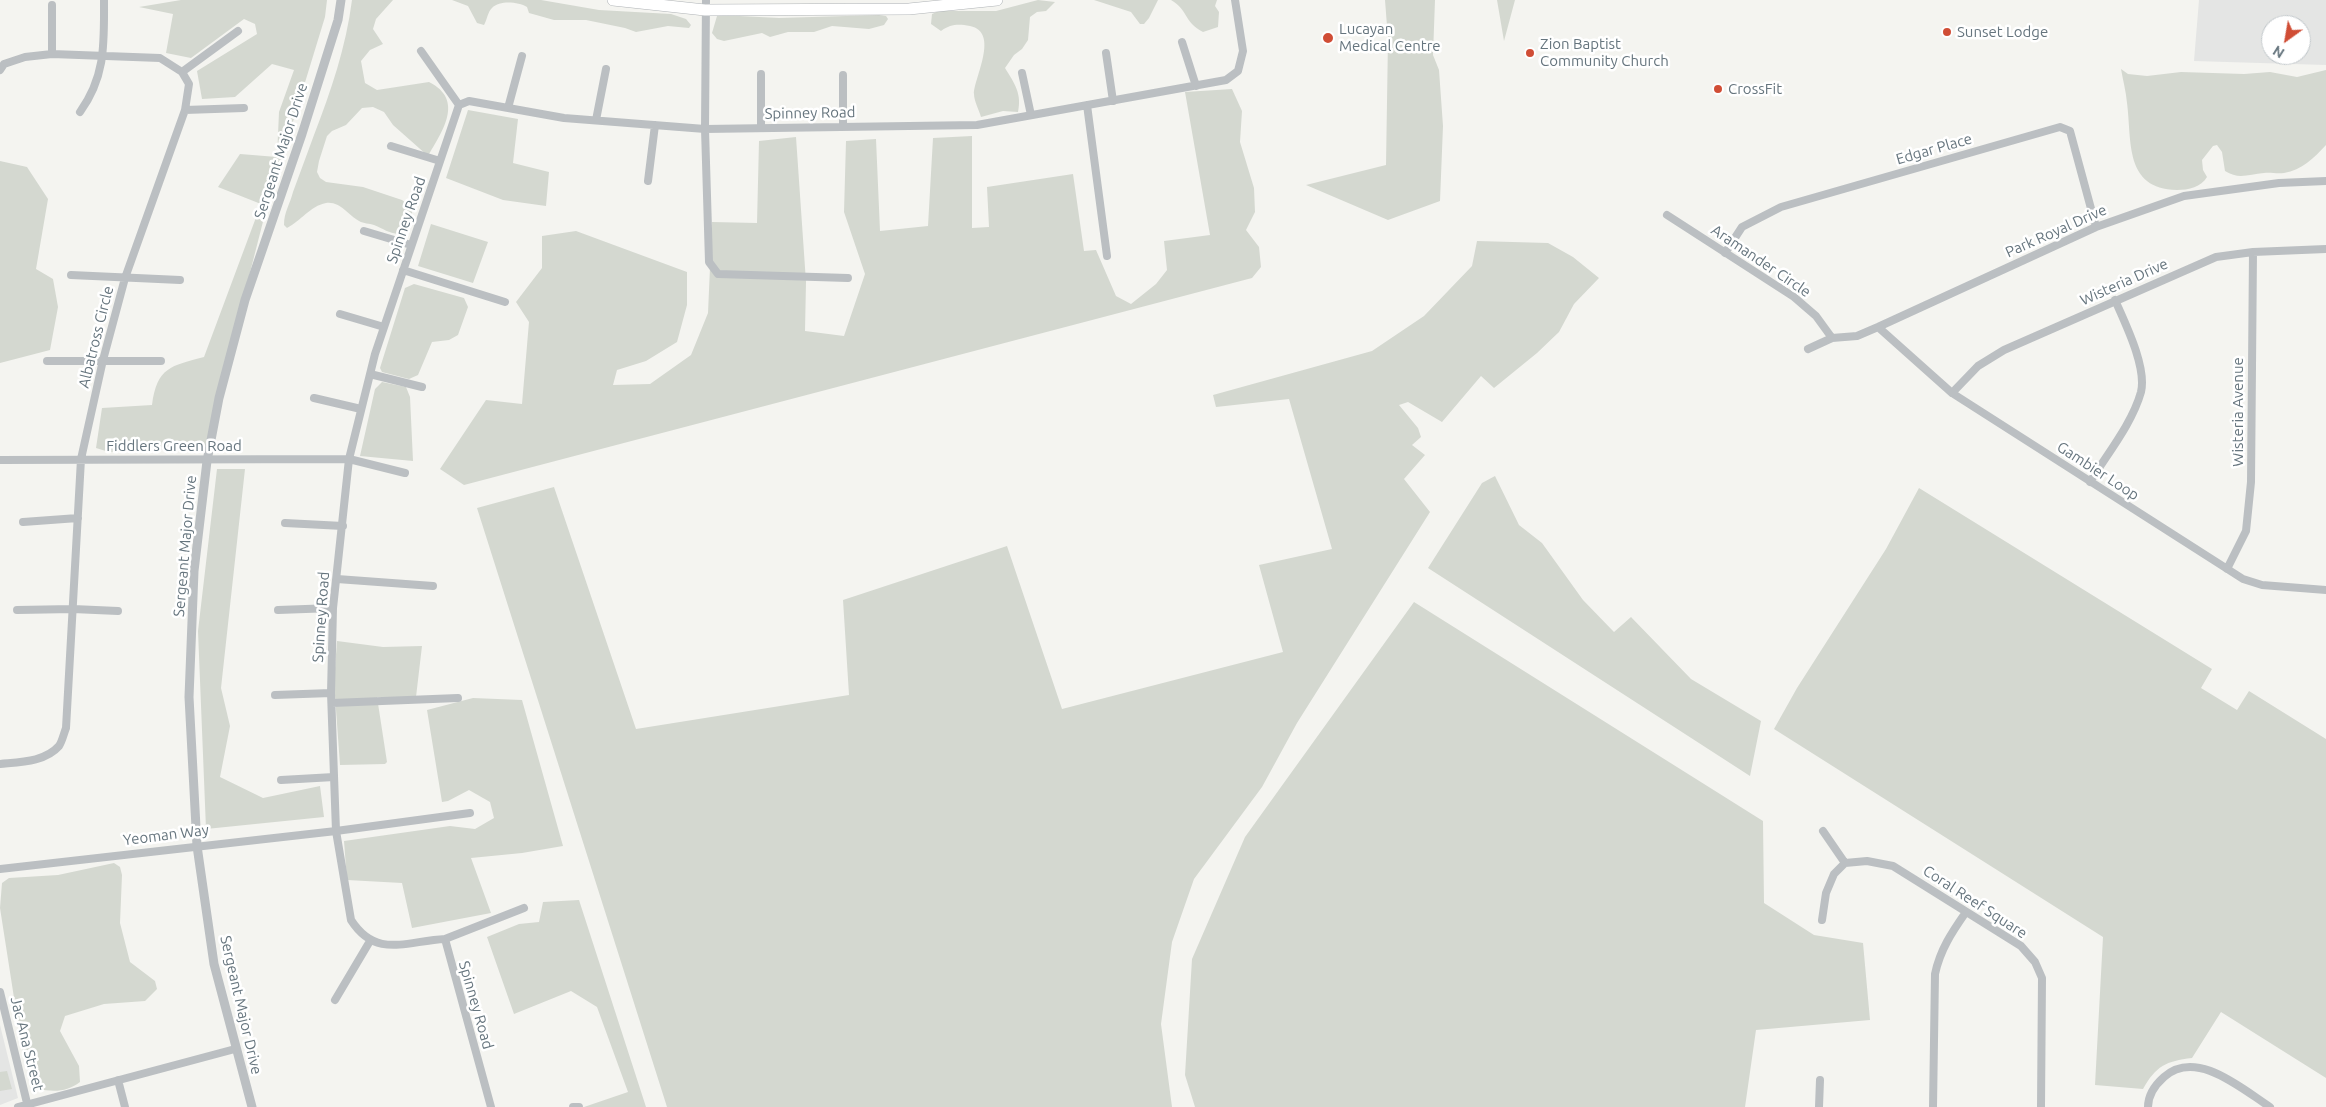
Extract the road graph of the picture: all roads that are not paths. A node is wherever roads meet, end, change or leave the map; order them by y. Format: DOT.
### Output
graph roads {
  1 [pos="104,0"];
  2 [pos="341,0"];
  3 [pos="613,0"];
  4 [pos="998,0"];
  5 [pos="1235,0"];
  6 [pos="52,5"];
  7 [pos="705,5"];
  8 [pos="238,31"];
  9 [pos="1182,42"];
  10 [pos="421,51"];
  11 [pos="1106,53"];
  12 [pos="52,54"];
  13 [pos="104,56"];
  14 [pos="522,56"];
  15 [pos="1,65"];
  16 [pos="606,69"];
  17 [pos="182,72"];
  18 [pos="1022,73"];
  19 [pos="761,74"];
  20 [pos="843,75"];
  21 [pos="1196,86"];
  22 [pos="1112,101"];
  23 [pos="459,105"];
  24 [pos="1087,105"];
  25 [pos="244,108"];
  26 [pos="508,108"];
  27 [pos="185,110"];
  28 [pos="80,112"];
  29 [pos="1031,115"];
  30 [pos="596,120"];
  31 [pos="655,125"];
  32 [pos="843,126"];
  33 [pos="761,128"];
  34 [pos="705,129"];
  35 [pos="391,146"];
  36 [pos="440,161"];
  37 [pos="648,181"];
  38 [pos="2326,181"];
  39 [pos="1667,215"];
  40 [pos="2096,227"];
  41 [pos="364,231"];
  42 [pos="412,245"];
  43 [pos="2326,249"];
  44 [pos="2253,252"];
  45 [pos="1725,253"];
  46 [pos="1107,256"];
  47 [pos="403,270"];
  48 [pos="71,275"];
  49 [pos="125,278"];
  50 [pos="848,278"];
  51 [pos="180,280"];
  52 [pos="2115,300"];
  53 [pos="505,302"];
  54 [pos="340,314"];
  55 [pos="384,327"];
  56 [pos="1878,327"];
  57 [pos="1832,338"];
  58 [pos="1808,349"];
  59 [pos="103,360"];
  60 [pos="47,361"];
  61 [pos="160,361"];
  62 [pos="370,374"];
  63 [pos="422,387"];
  64 [pos="1952,393"];
  65 [pos="314,398"];
  66 [pos="361,409"];
  67 [pos="82,459"];
  68 [pos="349,459"];
  69 [pos="0,460"];
  70 [pos="207,461"];
  71 [pos="404,473"];
  72 [pos="2090,482"];
  73 [pos="78,518"];
  74 [pos="23,522"];
  75 [pos="285,523"];
  76 [pos="343,526"];
  77 [pos="2227,569"];
  78 [pos="337,578"];
  79 [pos="434,586"];
  80 [pos="2326,590"];
  81 [pos="333,608"];
  82 [pos="73,609"];
  83 [pos="17,610"];
  84 [pos="278,610"];
  85 [pos="118,611"];
  86 [pos="331,693"];
  87 [pos="275,694"];
  88 [pos="458,698"];
  89 [pos="332,703"];
  90 [pos="0,764"];
  91 [pos="334,777"];
  92 [pos="281,780"];
  93 [pos="470,812"];
  94 [pos="336,831"];
  95 [pos="1823,831"];
  96 [pos="197,846"];
  97 [pos="1845,863"];
  98 [pos="0,868"];
  99 [pos="524,908"];
  100 [pos="1966,912"];
  101 [pos="1822,920"];
  102 [pos="445,940"];
  103 [pos="370,941"];
  104 [pos="0,992"];
  105 [pos="335,1000"];
  106 [pos="235,1049"];
  107 [pos="118,1080"];
  108 [pos="1820,1080"];
  109 [pos="27,1103"];
  110 [pos="18,1107"];
  111 [pos="125,1107"];
  112 [pos="252,1107"];
  113 [pos="491,1107"];
  114 [pos="1819,1107"];
  115 [pos="1933,1107"];
  116 [pos="2041,1107"];
  117 [pos="2148,1107"];
  118 [pos="2270,1107"];
  1 -- 13 [label="street"];
  2 -- 70 [label="street, Sergeant Major Drive"];
  3 -- 7 [label="main road"];
  4 -- 7 [label="main road"];
  5 -- 21 [label="street, Spinney Road"];
  6 -- 12 [label="street"];
  7 -- 34 [label="street"];
  8 -- 17 [label="street"];
  9 -- 21 [label="street"];
  10 -- 23 [label="street"];
  11 -- 22 [label="street"];
  12 -- 13 [label="street"];
  12 -- 15 [label="street"];
  13 -- 17 [label="street"];
  13 -- 28 [label="street"];
  14 -- 26 [label="street"];
  16 -- 30 [label="street"];
  17 -- 27 [label="street, Albatross Circle"];
  18 -- 29 [label="street"];
  19 -- 33 [label="street"];
  20 -- 32 [label="street"];
  21 -- 22 [label="street, Spinney Road"];
  22 -- 24 [label="street, Spinney Road"];
  23 -- 26 [label="street, Spinney Road"];
  23 -- 36 [label="street, Spinney Road"];
  24 -- 29 [label="street, Spinney Road"];
  24 -- 46 [label="street"];
  25 -- 27 [label="street"];
  26 -- 30 [label="street, Spinney Road"];
  27 -- 49 [label="street, Albatross Circle"];
  29 -- 32 [label="street, Spinney Road"];
  30 -- 31 [label="street, Spinney Road"];
  31 -- 34 [label="street, Spinney Road"];
  31 -- 37 [label="street"];
  32 -- 33 [label="street, Spinney Road"];
  33 -- 34 [label="street, Spinney Road"];
  34 -- 50 [label="street"];
  35 -- 36 [label="street"];
  36 -- 42 [label="street, Spinney Road"];
  38 -- 40 [label="street, Park Royal Drive"];
  39 -- 45 [label="street, Aramander Circle"];
  40 -- 45 [label="street, Edgar Place"];
  40 -- 56 [label="street, Park Royal Drive"];
  41 -- 42 [label="street"];
  42 -- 47 [label="street, Spinney Road"];
  43 -- 44 [label="street, Wisteria Drive"];
  44 -- 52 [label="street, Wisteria Drive"];
  44 -- 77 [label="street, Wisteria Avenue"];
  45 -- 57 [label="street, Aramander Circle"];
  47 -- 53 [label="street"];
  47 -- 55 [label="street, Spinney Road"];
  48 -- 49 [label="street"];
  49 -- 51 [label="street"];
  49 -- 59 [label="street, Albatross Circle"];
  52 -- 64 [label="street, Wisteria Drive"];
  52 -- 72 [label="street"];
  54 -- 55 [label="street"];
  55 -- 62 [label="street, Spinney Road"];
  56 -- 57 [label="street, Park Royal Drive"];
  56 -- 64 [label="street, Gambier Loop"];
  57 -- 58 [label="street, Park Royal Drive"];
  59 -- 60 [label="street"];
  59 -- 61 [label="street"];
  59 -- 67 [label="street, Albatross Circle"];
  62 -- 63 [label="street"];
  62 -- 66 [label="street, Spinney Road"];
  64 -- 72 [label="street, Gambier Loop"];
  65 -- 66 [label="street"];
  66 -- 68 [label="street, Spinney Road"];
  67 -- 69 [label="street, Fiddlers Green Road"];
  67 -- 70 [label="street, Fiddlers Green Road"];
  67 -- 73 [label="street, Albatross Circle"];
  68 -- 70 [label="street, Fiddlers Green Road"];
  68 -- 71 [label="street, Fiddlers Green Road"];
  68 -- 76 [label="street, Spinney Road"];
  70 -- 96 [label="street, Sergeant Major Drive"];
  72 -- 77 [label="street, Gambier Loop"];
  73 -- 74 [label="street"];
  73 -- 82 [label="street, Albatross Circle"];
  75 -- 76 [label="street"];
  76 -- 78 [label="street, Spinney Road"];
  77 -- 80 [label="street, Gambier Loop"];
  78 -- 79 [label="street"];
  78 -- 81 [label="street, Spinney Road"];
  81 -- 84 [label="street"];
  81 -- 86 [label="street, Spinney Road"];
  82 -- 83 [label="street"];
  82 -- 85 [label="street"];
  82 -- 90 [label="street, Albatross Circle"];
  86 -- 87 [label="street"];
  86 -- 89 [label="street, Spinney Road"];
  88 -- 89 [label="street"];
  89 -- 91 [label="street, Spinney Road"];
  91 -- 92 [label="street"];
  91 -- 94 [label="street, Spinney Road"];
  93 -- 94 [label="street, Yeoman Way"];
  94 -- 96 [label="street, Yeoman Way"];
  94 -- 103 [label="street, Spinney Road"];
  95 -- 97 [label="street"];
  96 -- 98 [label="street, Yeoman Way"];
  96 -- 106 [label="street, Sergeant Major Drive"];
  97 -- 100 [label="street, Coral Reef Square"];
  97 -- 101 [label="street"];
  99 -- 102 [label="street"];
  100 -- 115 [label="street"];
  100 -- 116 [label="street, Coral Reef Square"];
  102 -- 103 [label="street"];
  102 -- 113 [label="street, Spinney Road"];
  103 -- 105 [label="street"];
  104 -- 109 [label="street, Jac Ana Street"];
  106 -- 107 [label="street"];
  106 -- 112 [label="street, Sergeant Major Drive"];
  107 -- 109 [label="street"];
  107 -- 111 [label="street"];
  108 -- 114 [label="street"];
  109 -- 110 [label="street"];
  117 -- 118 [label="street"];
}
